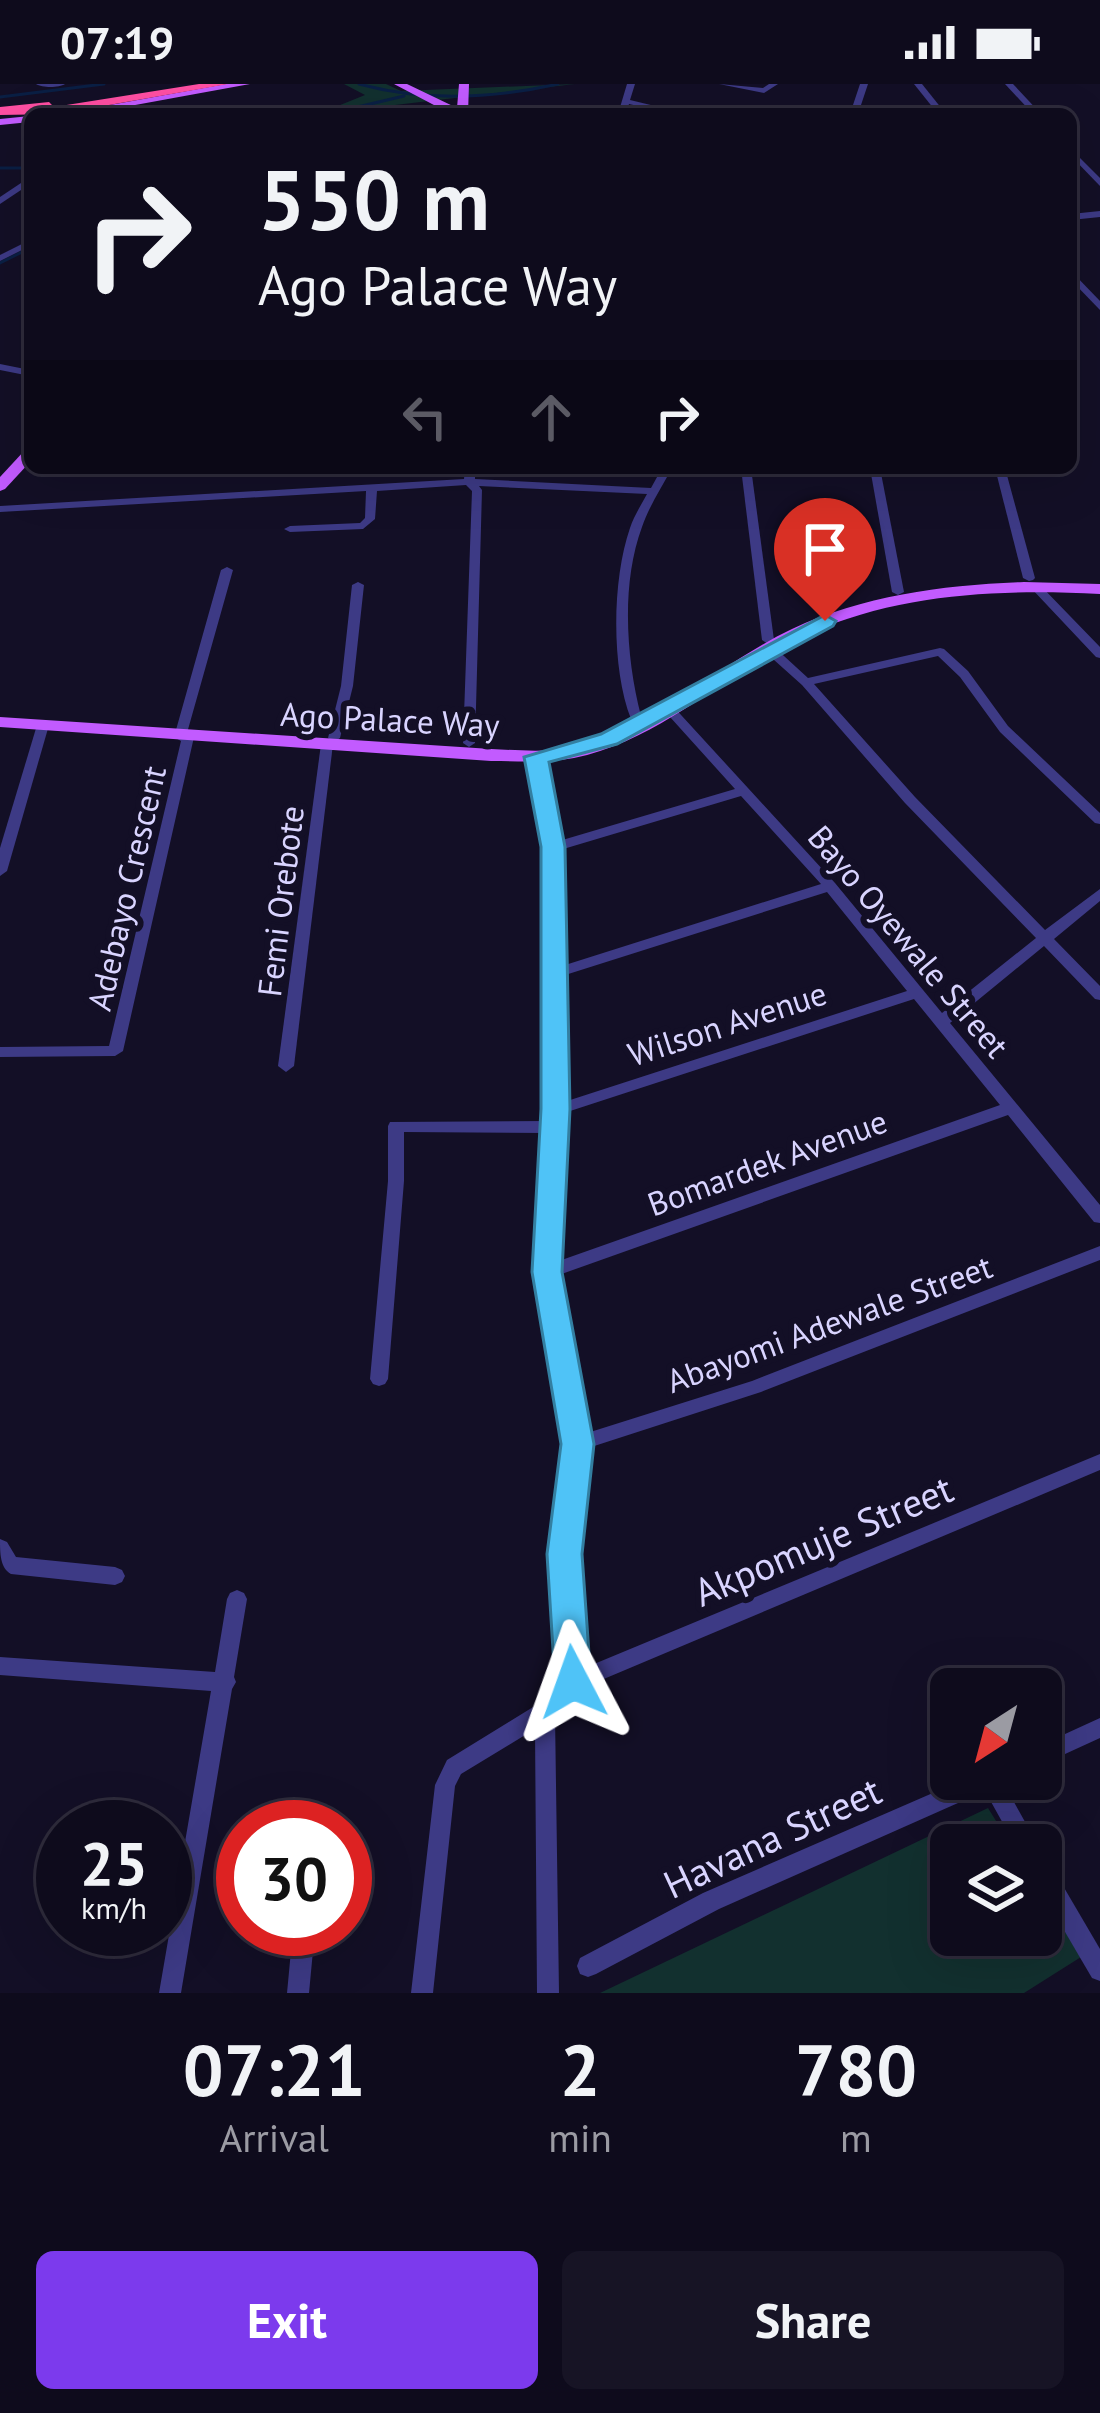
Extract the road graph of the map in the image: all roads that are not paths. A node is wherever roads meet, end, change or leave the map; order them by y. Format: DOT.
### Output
graph roads {
  1 [pos="40,84"];
  2 [pos="62,84"];
  3 [pos="168,84"];
  4 [pos="188,84"];
  5 [pos="222,84"];
  6 [pos="245,84"];
  7 [pos="399,84"];
  8 [pos="412,84"];
  9 [pos="631,84"];
  10 [pos="723,84"];
  11 [pos="774,84"];
  12 [pos="918,84"];
  13 [pos="1009,84"];
  14 [pos="437,85"];
  15 [pos="626,101"];
  16 [pos="34,108"];
  17 [pos="38,108"];
  18 [pos="80,108"];
  19 [pos="102,108"];
  20 [pos="465,108"];
  21 [pos="624,108"];
  22 [pos="657,108"];
  23 [pos="937,108"];
  24 [pos="1031,108"];
  25 [pos="1077,158"];
  26 [pos="1100,183"];
  27 [pos="1077,281"];
  28 [pos="1100,307"];
  29 [pos="24,464"];
  30 [pos="664,474"];
  31 [pos="747,474"];
  32 [pos="875,474"];
  33 [pos="1002,474"];
  34 [pos="470,475"];
  35 [pos="372,488"];
  36 [pos="0,490"];
  37 [pos="655,491"];
  38 [pos="0,509"];
  39 [pos="290,529"];
  40 [pos="227,570"];
  41 [pos="1100,579"];
  42 [pos="1032,582"];
  43 [pos="358,585"];
  44 [pos="1100,589"];
  45 [pos="898,592"];
  46 [pos="768,644"];
  47 [pos="1100,654"];
  48 [pos="806,682"];
  49 [pos="667,707"];
  50 [pos="635,716"];
  51 [pos="0,718"];
  52 [pos="44,725"];
  53 [pos="184,734"];
  54 [pos="330,741"];
  55 [pos="469,743"];
  56 [pos="536,757"];
  57 [pos="742,791"];
  58 [pos="1100,820"];
  59 [pos="553,847"];
  60 [pos="0,872"];
  61 [pos="830,886"];
  62 [pos="1100,894"];
  63 [pos="1047,937"];
  64 [pos="550,975"];
  65 [pos="916,993"];
  66 [pos="1100,995"];
  67 [pos="940,1022"];
  68 [pos="0,1052"];
  69 [pos="286,1066"];
  70 [pos="1007,1108"];
  71 [pos="554,1118"];
  72 [pos="1100,1217"];
  73 [pos="1100,1253"];
  74 [pos="547,1272"];
  75 [pos="379,1379"];
  76 [pos="577,1444"];
  77 [pos="1100,1462"];
  78 [pos="0,1548"];
  79 [pos="115,1576"];
  80 [pos="237,1599"];
  81 [pos="0,1666"];
  82 [pos="226,1682"];
  83 [pos="573,1682"];
  84 [pos="545,1711"];
  85 [pos="1100,1728"];
  86 [pos="1062,1745"];
  87 [pos="941,1800"];
  88 [pos="1062,1906"];
  89 [pos="301,1956"];
  90 [pos="588,1966"];
  91 [pos="1100,1970"];
  92 [pos="170,1993"];
  93 [pos="298,1993"];
  94 [pos="422,1993"];
  95 [pos="548,1993"];
  1 -- 2 [label="street"];
  3 -- 16 [label="main road"];
  4 -- 17 [label="highway"];
  5 -- 18 [label="highway"];
  6 -- 19 [label="main road"];
  7 -- 20 [label="main road"];
  8 -- 14 [label="main road"];
  9 -- 15 [label="street"];
  10 -- 11 [label="street"];
  12 -- 23 [label="street"];
  13 -- 24 [label="street"];
  15 -- 21 [label="street"];
  15 -- 22 [label="street"];
  25 -- 26 [label="street"];
  27 -- 28 [label="street"];
  29 -- 36 [label="main road"];
  30 -- 37 [label="street"];
  31 -- 46 [label="street"];
  32 -- 45 [label="street"];
  33 -- 42 [label="street"];
  34 -- 35 [label="street"];
  34 -- 37 [label="street"];
  34 -- 55 [label="street"];
  35 -- 38 [label="street"];
  35 -- 39 [label="street"];
  37 -- 50 [label="street"];
  40 -- 53 [label="street, Adebayo Crescent"];
  41 -- 42 [label="main road, Ago Palace Way"];
  42 -- 44 [label="main road, Ago Palace Way"];
  42 -- 45 [label="main road, Ago Palace Way"];
  42 -- 46 [label="main road, Ago Palace Way"];
  42 -- 47 [label="street"];
  43 -- 54 [label="street, Femi Orebote"];
  45 -- 46 [label="main road, Ago Palace Way"];
  46 -- 48 [label="street"];
  46 -- 49 [label="main road, Ago Palace Way"];
  46 -- 50 [label="main road, Ago Palace Way"];
  48 -- 58 [label="street"];
  48 -- 63 [label="street"];
  49 -- 56 [label="main road, Ago Palace Way"];
  49 -- 57 [label="street, Bayo Oyewale Street"];
  50 -- 55 [label="main road, Ago Palace Way"];
  51 -- 52 [label="main road, Ago Palace Way"];
  51 -- 53 [label="main road, Ago Palace Way"];
  52 -- 53 [label="main road, Ago Palace Way"];
  52 -- 60 [label="street"];
  53 -- 54 [label="main road, Ago Palace Way"];
  53 -- 68 [label="street, Adebayo Crescent"];
  54 -- 55 [label="main road, Ago Palace Way"];
  54 -- 56 [label="main road, Ago Palace Way"];
  54 -- 69 [label="street, Femi Orebote"];
  56 -- 59 [label="street"];
  57 -- 59 [label="street"];
  57 -- 61 [label="street, Bayo Oyewale Street"];
  59 -- 64 [label="street"];
  61 -- 64 [label="street"];
  61 -- 65 [label="street, Bayo Oyewale Street"];
  62 -- 63 [label="street"];
  63 -- 66 [label="street"];
  63 -- 67 [label="street"];
  64 -- 71 [label="street"];
  65 -- 67 [label="street, Bayo Oyewale Street"];
  65 -- 71 [label="street, Wilson Avenue"];
  67 -- 70 [label="street, Bayo Oyewale Street"];
  70 -- 72 [label="street, Bayo Oyewale Street"];
  70 -- 74 [label="street, Bomardek Avenue"];
  71 -- 74 [label="street"];
  71 -- 75 [label="street, Wilson Avenue"];
  73 -- 76 [label="street, Abayomi Adewale Street"];
  74 -- 76 [label="street"];
  76 -- 83 [label="street"];
  77 -- 83 [label="street, Akpomuje Street"];
  78 -- 79 [label="street"];
  80 -- 82 [label="street"];
  81 -- 82 [label="street"];
  82 -- 92 [label="street"];
  83 -- 84 [label="street"];
  84 -- 94 [label="street"];
  84 -- 95 [label="street"];
  85 -- 86 [label="street"];
  87 -- 90 [label="street, Havana Street"];
  88 -- 91 [label="street"];
  89 -- 93 [label="street"];
}
